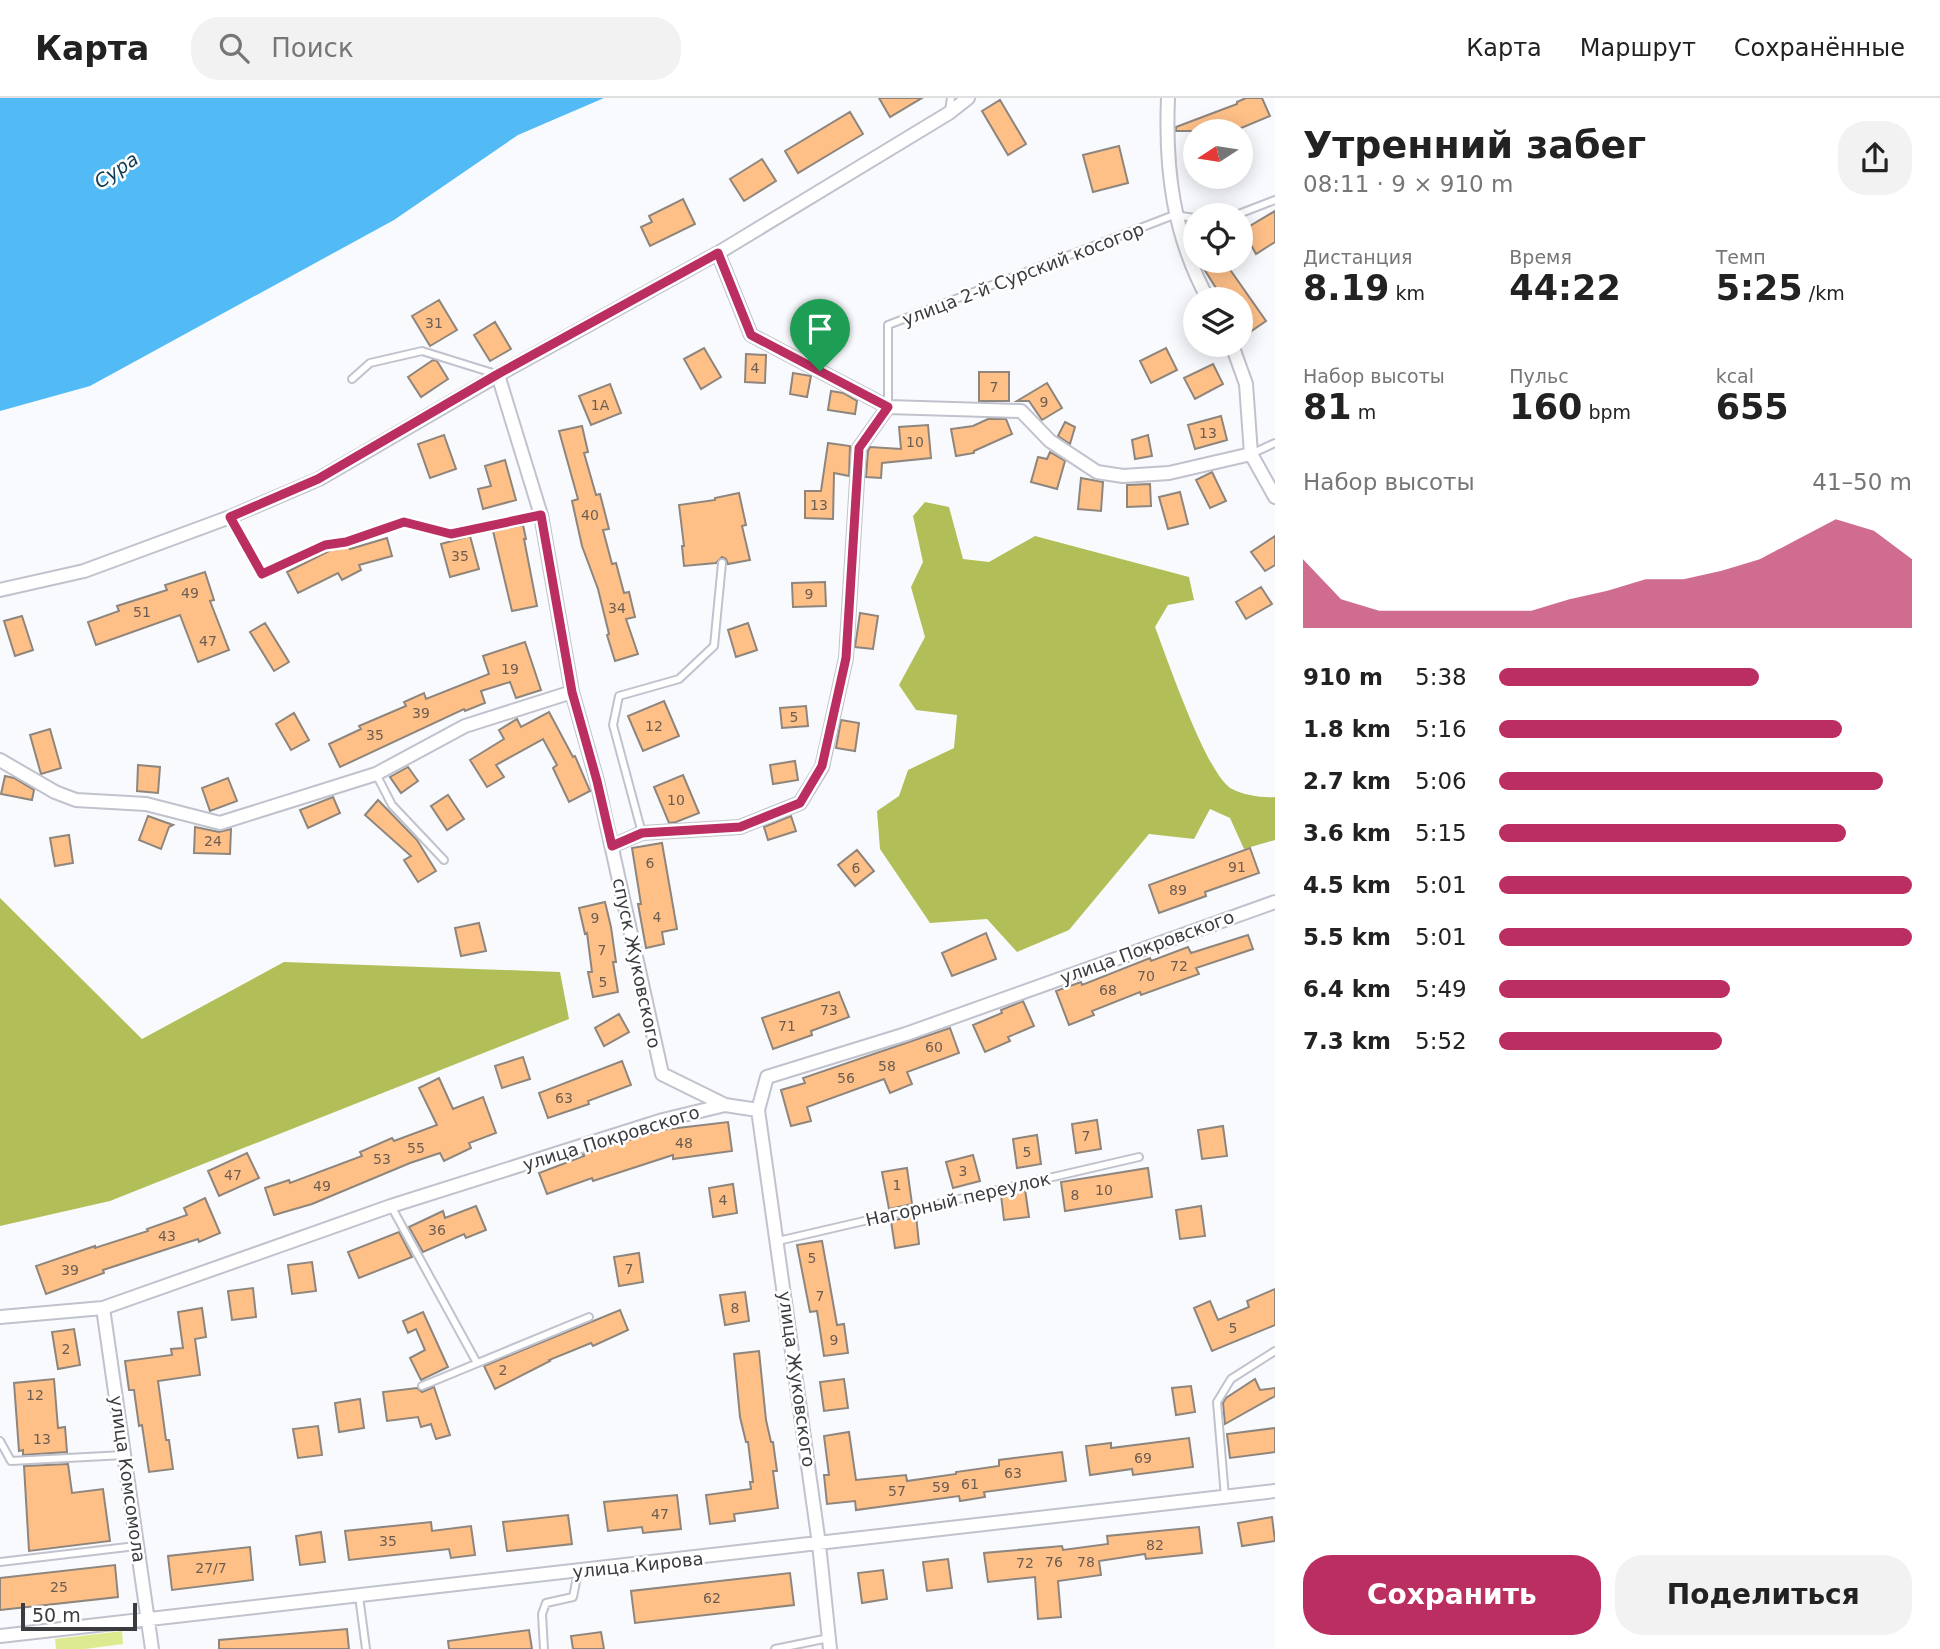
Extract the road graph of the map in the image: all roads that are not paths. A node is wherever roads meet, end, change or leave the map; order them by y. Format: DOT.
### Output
graph roads {
  1 [pos="951,98"];
  2 [pos="968,98"];
  3 [pos="1168,98"];
  4 [pos="949,113"];
  5 [pos="1275,200"];
  6 [pos="1253,208"];
  7 [pos="1174,215"];
  8 [pos="1183,216"];
  9 [pos="718,253"];
  10 [pos="1203,287"];
  11 [pos="1237,357"];
  12 [pos="498,374"];
  13 [pos="352,379"];
  14 [pos="888,407"];
  15 [pos="1275,443"];
  16 [pos="1251,454"];
  17 [pos="1275,498"];
  18 [pos="541,515"];
  19 [pos="230,517"];
  20 [pos="722,564"];
  21 [pos="0,590"];
  22 [pos="572,692"];
  23 [pos="0,760"];
  24 [pos="376,774"];
  25 [pos="642,833"];
  26 [pos="612,846"];
  27 [pos="444,860"];
  28 [pos="1275,902"];
  29 [pos="725,1105"];
  30 [pos="758,1110"];
  31 [pos="1139,1157"];
  32 [pos="391,1206"];
  33 [pos="778,1241"];
  34 [pos="103,1308"];
  35 [pos="0,1317"];
  36 [pos="589,1317"];
  37 [pos="1275,1351"];
  38 [pos="477,1363"];
  39 [pos="422,1385"];
  40 [pos="0,1441"];
  41 [pos="124,1455"];
  42 [pos="1275,1491"];
  43 [pos="1225,1497"];
  44 [pos="819,1544"];
  45 [pos="136,1546"];
  46 [pos="0,1562"];
  47 [pos="578,1572"];
  48 [pos="359,1596"];
  49 [pos="149,1621"];
  50 [pos="0,1636"];
  51 [pos="829,1643"];
  52 [pos="152,1649"];
  53 [pos="366,1649"];
  54 [pos="544,1649"];
  55 [pos="775,1649"];
  1 -- 4 [label="lane"];
  2 -- 4 [label="street"];
  3 -- 7 [label="street"];
  4 -- 9 [label="street"];
  5 -- 6 [label="lane"];
  7 -- 8 [label="lane, улица 2-й Сурский косогор"];
  7 -- 10 [label="street"];
  7 -- 14 [label="lane, улица 2-й Сурский косогор"];
  9 -- 12 [label="street"];
  9 -- 14 [label="street"];
  11 -- 16 [label="street"];
  12 -- 13 [label="lane"];
  12 -- 18 [label="street, спуск Жуковского"];
  12 -- 19 [label="street"];
  14 -- 16 [label="street"];
  14 -- 25 [label="street"];
  15 -- 16 [label="lane"];
  16 -- 17 [label="street"];
  18 -- 19 [label="lane"];
  18 -- 22 [label="street, спуск Жуковского"];
  19 -- 21 [label="street"];
  20 -- 25 [label="lane"];
  22 -- 24 [label="street"];
  22 -- 26 [label="street, спуск Жуковского"];
  23 -- 24 [label="street"];
  24 -- 27 [label="lane"];
  25 -- 26 [label="street"];
  26 -- 29 [label="street, спуск Жуковского"];
  28 -- 30 [label="street, улица Покровского"];
  29 -- 30 [label="street, улица Покровского"];
  29 -- 32 [label="street, улица Покровского"];
  30 -- 33 [label="street, улица Жуковского"];
  31 -- 33 [label="lane, Нагорный переулок"];
  32 -- 34 [label="street, улица Покровского"];
  32 -- 38 [label="lane"];
  33 -- 44 [label="street, улица Жуковского"];
  34 -- 35 [label="street, улица Покровского"];
  34 -- 41 [label="street, улица Комсомола"];
  36 -- 38 [label="lane"];
  37 -- 43 [label="lane"];
  38 -- 39 [label="lane"];
  40 -- 41 [label="lane"];
  41 -- 45 [label="street, улица Комсомола"];
  42 -- 43 [label="street, улица Кирова"];
  43 -- 44 [label="street, улица Кирова"];
  44 -- 47 [label="street, улица Кирова"];
  44 -- 51 [label="street, улица Жуковского"];
  45 -- 46 [label="lane"];
  45 -- 49 [label="street, улица Комсомола"];
  47 -- 48 [label="street, улица Кирова"];
  47 -- 54 [label="lane"];
  48 -- 49 [label="street, улица Кирова"];
  48 -- 53 [label="lane"];
  49 -- 50 [label="street, улица Кирова"];
  49 -- 52 [label="street, улица Комсомола"];
  51 -- 55 [label="lane"];
}
